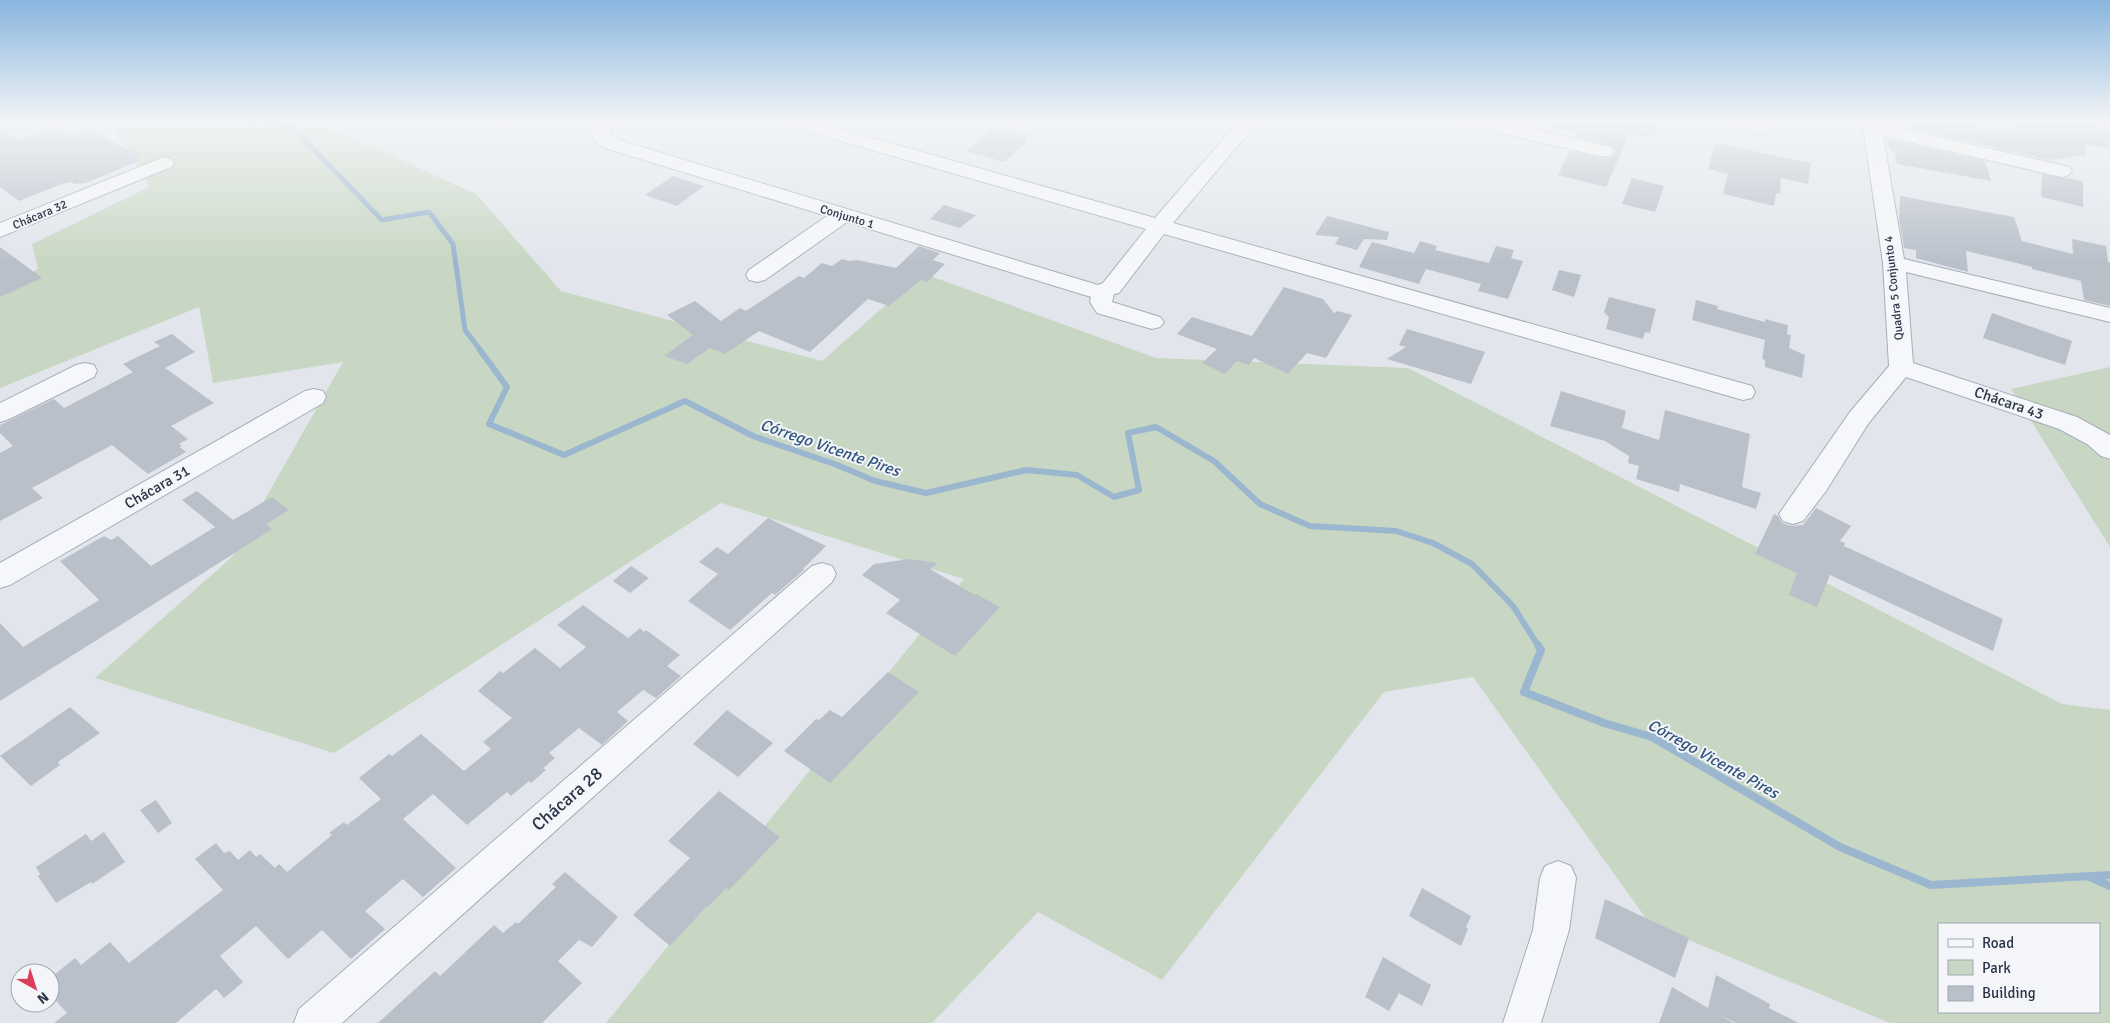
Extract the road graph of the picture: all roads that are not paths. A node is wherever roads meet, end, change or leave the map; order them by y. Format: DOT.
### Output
graph roads {
  1 [pos="153,168"];
  2 [pos="689,168"];
  3 [pos="958,168"];
  4 [pos="1209,168"];
  5 [pos="1878,168"];
  6 [pos="2049,168"];
  7 [pos="2062,171"];
  8 [pos="843,215"];
  9 [pos="1160,225"];
  10 [pos="0,231"];
  11 [pos="1894,263"];
  12 [pos="757,275"];
  13 [pos="1108,288"];
  14 [pos="2110,315"];
  15 [pos="1152,322"];
  16 [pos="1901,367"];
  17 [pos="85,371"];
  18 [pos="1743,392"];
  19 [pos="314,396"];
  20 [pos="0,413"];
  21 [pos="2110,450"];
  22 [pos="1793,514"];
  23 [pos="822,574"];
  24 [pos="0,577"];
  25 [pos="1558,878"];
  26 [pos="313,1023"];
  27 [pos="1522,1023"];
  1 -- 10 [label="street, Chácara 32"];
  2 -- 8 [label="street, Conjunto 1"];
  3 -- 9 [label="street"];
  4 -- 9 [label="street"];
  5 -- 11 [label="street, Quadra 5 Conjunto 4"];
  6 -- 7 [label="street"];
  8 -- 12 [label="street"];
  8 -- 13 [label="street, Conjunto 1"];
  9 -- 13 [label="street"];
  9 -- 18 [label="street"];
  11 -- 14 [label="street"];
  11 -- 16 [label="street, Quadra 5 Conjunto 4"];
  13 -- 15 [label="street"];
  16 -- 21 [label="street, Chácara 43"];
  16 -- 22 [label="street"];
  17 -- 20 [label="street"];
  19 -- 24 [label="street, Chácara 31"];
  23 -- 26 [label="street, Chácara 28"];
  25 -- 27 [label="street"];
}
